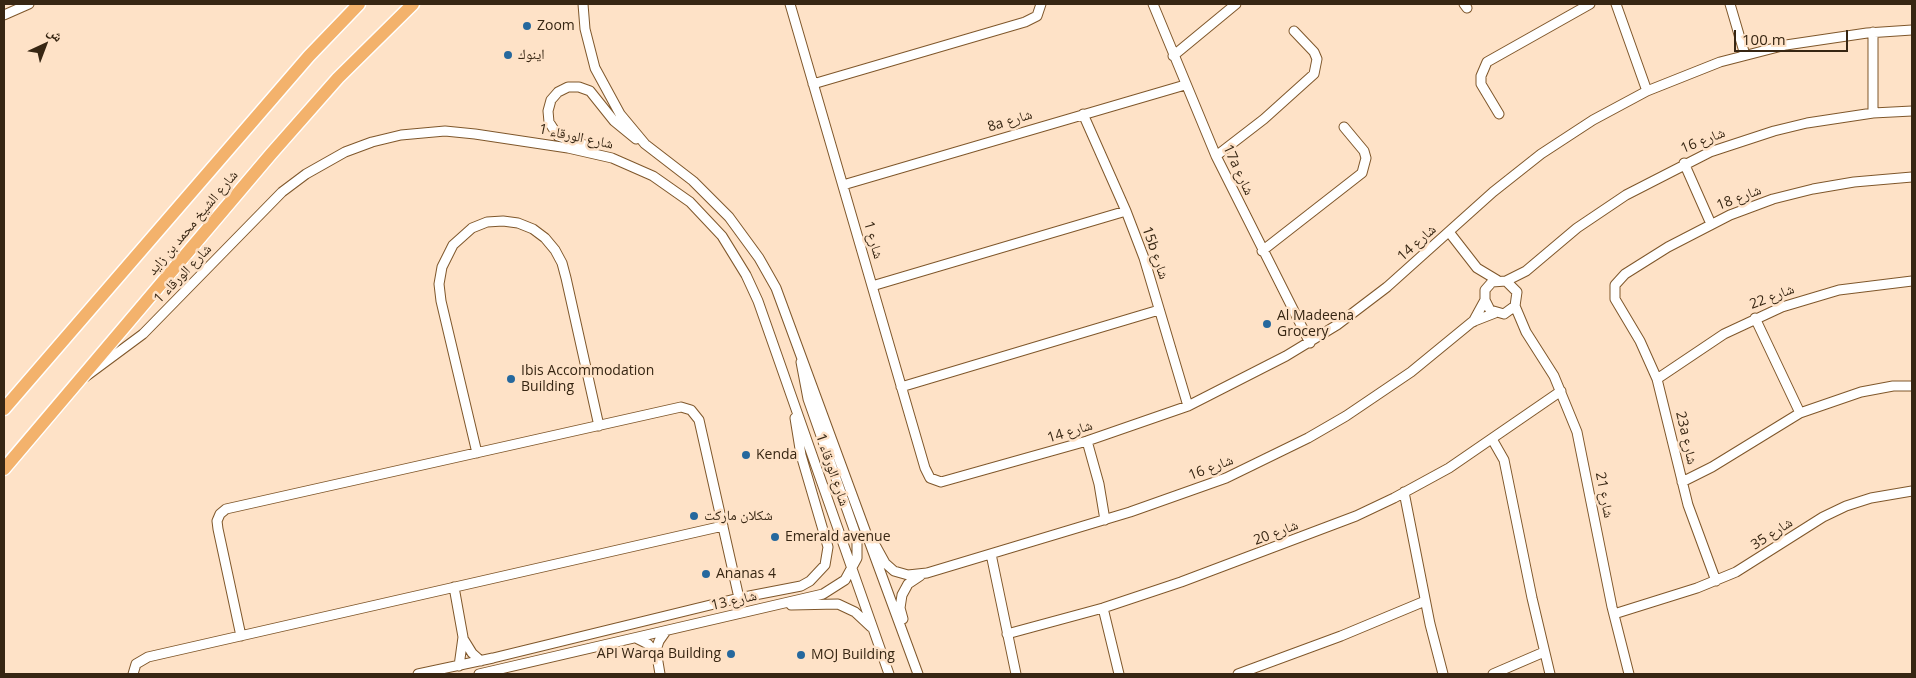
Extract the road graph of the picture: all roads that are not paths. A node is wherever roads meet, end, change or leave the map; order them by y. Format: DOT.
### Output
graph roads {
  1 [pos="28,4"];
  2 [pos="359,4"];
  3 [pos="414,4"];
  4 [pos="583,4"];
  5 [pos="790,4"];
  6 [pos="1153,4"];
  7 [pos="1236,4"];
  8 [pos="1590,4"];
  9 [pos="1616,4"];
  10 [pos="1730,4"];
  11 [pos="1041,7"];
  12 [pos="4,15"];
  13 [pos="1912,30"];
  14 [pos="1294,31"];
  15 [pos="1870,33"];
  16 [pos="1745,55"];
  17 [pos="1174,56"];
  18 [pos="813,84"];
  19 [pos="1185,85"];
  20 [pos="1647,91"];
  21 [pos="1912,111"];
  22 [pos="1876,113"];
  23 [pos="1083,114"];
  24 [pos="1499,114"];
  25 [pos="1344,128"];
  26 [pos="645,144"];
  27 [pos="1216,156"];
  28 [pos="627,164"];
  29 [pos="1681,165"];
  30 [pos="1912,177"];
  31 [pos="843,185"];
  32 [pos="1126,211"];
  33 [pos="1710,224"];
  34 [pos="1447,234"];
  35 [pos="1262,251"];
  36 [pos="1532,266"];
  37 [pos="1477,268"];
  38 [pos="1497,280"];
  39 [pos="1506,281"];
  40 [pos="1912,281"];
  41 [pos="872,286"];
  42 [pos="1485,290"];
  43 [pos="1517,292"];
  44 [pos="1484,300"];
  45 [pos="1515,306"];
  46 [pos="1619,306"];
  47 [pos="1159,310"];
  48 [pos="1499,313"];
  49 [pos="1755,318"];
  50 [pos="1472,322"];
  51 [pos="1526,332"];
  52 [pos="1310,343"];
  53 [pos="801,352"];
  54 [pos="1656,379"];
  55 [pos="79,382"];
  56 [pos="1912,386"];
  57 [pos="901,387"];
  58 [pos="1562,394"];
  59 [pos="795,405"];
  60 [pos="1188,406"];
  61 [pos="4,409"];
  62 [pos="1800,413"];
  63 [pos="599,426"];
  64 [pos="1492,439"];
  65 [pos="1087,442"];
  66 [pos="477,453"];
  67 [pos="4,469"];
  68 [pos="935,481"];
  69 [pos="1682,482"];
  70 [pos="1912,491"];
  71 [pos="1404,492"];
  72 [pos="1109,519"];
  73 [pos="723,526"];
  74 [pos="866,530"];
  75 [pos="988,555"];
  76 [pos="852,571"];
  77 [pos="927,573"];
  78 [pos="1716,581"];
  79 [pos="454,587"];
  80 [pos="739,598"];
  81 [pos="1425,601"];
  82 [pos="784,604"];
  83 [pos="1102,608"];
  84 [pos="1613,610"];
  85 [pos="874,629"];
  86 [pos="667,630"];
  87 [pos="1007,634"];
  88 [pos="241,636"];
  89 [pos="463,638"];
  90 [pos="636,638"];
  91 [pos="910,651"];
  92 [pos="1544,652"];
  93 [pos="656,655"];
  94 [pos="481,661"];
  95 [pos="459,666"];
  96 [pos="133,674"];
  97 [pos="418,674"];
  98 [pos="479,674"];
  99 [pos="660,674"];
  100 [pos="889,674"];
  101 [pos="918,674"];
  102 [pos="1016,674"];
  103 [pos="1118,674"];
  104 [pos="1238,674"];
  105 [pos="1443,674"];
  106 [pos="1493,674"];
  107 [pos="1550,674"];
  108 [pos="1629,674"];
  1 -- 12 [label="street"];
  2 -- 61 [label="highway, شارع الشيخ محمد بن زايد"];
  3 -- 55 [label="highway, شارع الشيخ محمد بن زايد"];
  4 -- 26 [label="street, شارع الورقاء 1"];
  5 -- 18 [label="street, شارع 1"];
  6 -- 17 [label="street, 17a شارع"];
  7 -- 17 [label="street"];
  8 -- 24 [label="street"];
  9 -- 20 [label="street"];
  10 -- 16 [label="street"];
  11 -- 18 [label="street"];
  13 -- 15 [label="street, شارع 14"];
  14 -- 27 [label="street"];
  15 -- 16 [label="street, شارع 14"];
  15 -- 22 [label="street"];
  16 -- 20 [label="street, شارع 14"];
  17 -- 19 [label="street, 17a شارع"];
  18 -- 31 [label="street, شارع 1"];
  19 -- 23 [label="street, 8a شارع"];
  19 -- 27 [label="street, 17a شارع"];
  20 -- 34 [label="street, شارع 14"];
  21 -- 22 [label="street, شارع 16"];
  22 -- 29 [label="street, شارع 16"];
  23 -- 31 [label="street, 8a شارع"];
  23 -- 32 [label="street, 15b شارع"];
  25 -- 35 [label="street"];
  26 -- 28 [label="street"];
  26 -- 53 [label="street, شارع الورقاء 1"];
  27 -- 35 [label="street, 17a شارع"];
  28 -- 55 [label="street, شارع الورقاء 1"];
  28 -- 59 [label="street, شارع الورقاء 1"];
  29 -- 33 [label="street"];
  29 -- 36 [label="street, شارع 16"];
  30 -- 33 [label="street, شارع 18"];
  31 -- 41 [label="street, شارع 1"];
  32 -- 41 [label="street"];
  32 -- 47 [label="street, 15b شارع"];
  33 -- 46 [label="street, شارع 18"];
  34 -- 37 [label="street"];
  34 -- 52 [label="street, شارع 14"];
  35 -- 52 [label="street, 17a شارع"];
  36 -- 39 [label="street, شارع 16"];
  36 -- 43 [label="street, شارع 16"];
  37 -- 38 [label="street"];
  37 -- 42 [label="street"];
  38 -- 39 [label="street"];
  38 -- 42 [label="street"];
  39 -- 43 [label="street"];
  40 -- 49 [label="street, شارع 22"];
  41 -- 57 [label="street, شارع 1"];
  42 -- 44 [label="street"];
  43 -- 45 [label="street"];
  44 -- 48 [label="street"];
  44 -- 50 [label="street, شارع 16"];
  45 -- 48 [label="street"];
  45 -- 51 [label="street, شارع 21"];
  46 -- 54 [label="street, 23a شارع"];
  47 -- 57 [label="street"];
  47 -- 60 [label="street, 15b شارع"];
  48 -- 50 [label="street, شارع 16"];
  48 -- 51 [label="street, شارع 21"];
  49 -- 54 [label="street, شارع 22"];
  49 -- 62 [label="street"];
  50 -- 72 [label="street, شارع 16"];
  51 -- 58 [label="street, شارع 21"];
  52 -- 60 [label="street, شارع 14"];
  53 -- 74 [label="street, شارع الورقاء 1"];
  53 -- 76 [label="street"];
  54 -- 69 [label="street, 23a شارع"];
  55 -- 67 [label="highway, شارع الشيخ محمد بن زايد"];
  56 -- 62 [label="street"];
  57 -- 68 [label="street, شارع 1"];
  58 -- 64 [label="street, شارع 20"];
  58 -- 84 [label="street, شارع 21"];
  59 -- 76 [label="street, شارع الورقاء 1"];
  59 -- 80 [label="street, شارع 13"];
  60 -- 65 [label="street, شارع 14"];
  62 -- 69 [label="street"];
  63 -- 66 [label="street"];
  63 -- 66 [label="street"];
  63 -- 73 [label="street"];
  64 -- 71 [label="street, شارع 20"];
  64 -- 92 [label="street"];
  65 -- 68 [label="street, شارع 14"];
  65 -- 72 [label="street"];
  66 -- 88 [label="street"];
  69 -- 78 [label="street, 23a شارع"];
  70 -- 78 [label="street, شارع 35"];
  71 -- 81 [label="street"];
  71 -- 83 [label="street, شارع 20"];
  72 -- 75 [label="street, شارع 16"];
  73 -- 79 [label="street"];
  73 -- 80 [label="street"];
  74 -- 77 [label="street, شارع 16"];
  74 -- 91 [label="street, شارع الورقاء 1"];
  75 -- 77 [label="street, شارع 16"];
  75 -- 87 [label="street"];
  76 -- 82 [label="street, شارع 13"];
  76 -- 85 [label="street, شارع الورقاء 1"];
  77 -- 91 [label="street, شارع 16"];
  78 -- 84 [label="street, شارع 35"];
  79 -- 88 [label="street"];
  79 -- 89 [label="street"];
  80 -- 94 [label="street, شارع 13"];
  81 -- 104 [label="street"];
  81 -- 105 [label="street"];
  82 -- 85 [label="street"];
  82 -- 86 [label="street, شارع 13"];
  83 -- 87 [label="street, شارع 20"];
  83 -- 103 [label="street"];
  84 -- 108 [label="street, شارع 21"];
  85 -- 100 [label="street, شارع الورقاء 1"];
  86 -- 90 [label="street, شارع 13"];
  86 -- 93 [label="street"];
  87 -- 102 [label="street"];
  88 -- 96 [label="street"];
  89 -- 94 [label="street"];
  89 -- 95 [label="street"];
  90 -- 93 [label="street"];
  90 -- 98 [label="street, شارع 13"];
  91 -- 101 [label="street, شارع الورقاء 1"];
  92 -- 106 [label="street"];
  92 -- 107 [label="street"];
  93 -- 99 [label="street"];
  94 -- 95 [label="street, شارع 13"];
  95 -- 97 [label="street, شارع 13"];
}
